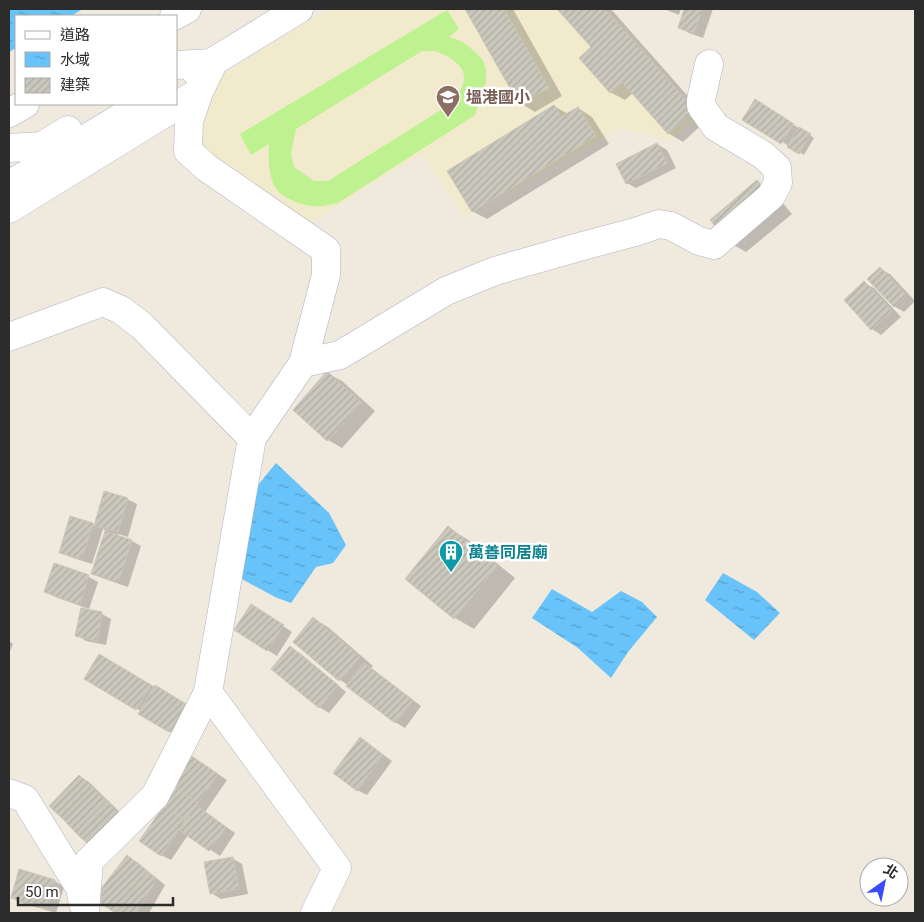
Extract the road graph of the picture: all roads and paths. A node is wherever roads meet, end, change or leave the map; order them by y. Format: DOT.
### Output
graph roads {
  1 [pos="187,9"];
  2 [pos="299,9"];
  3 [pos="176,15"];
  4 [pos="213,63"];
  5 [pos="709,64"];
  6 [pos="178,65"];
  7 [pos="188,88"];
  8 [pos="23,105"];
  9 [pos="110,105"];
  10 [pos="141,105"];
  11 [pos="163,105"];
  12 [pos="9,113"];
  13 [pos="9,148"];
  14 [pos="9,185"];
  15 [pos="9,209"];
  16 [pos="9,337"];
  17 [pos="303,363"];
  18 [pos="252,438"];
  19 [pos="208,692"];
  20 [pos="9,793"];
  21 [pos="85,913"];
  22 [pos="315,913"];
  1 -- 3 [label="street"];
  2 -- 4 [label="street"];
  4 -- 6 [label="street"];
  4 -- 7 [label="street"];
  5 -- 17 [label="street"];
  7 -- 17 [label="street"];
  8 -- 12 [label="street"];
  9 -- 13 [label="street"];
  10 -- 14 [label="street"];
  11 -- 15 [label="street"];
  16 -- 18 [label="street"];
  17 -- 18 [label="street"];
  18 -- 19 [label="street"];
  19 -- 21 [label="street"];
  19 -- 22 [label="street"];
  20 -- 21 [label="street"];
}
